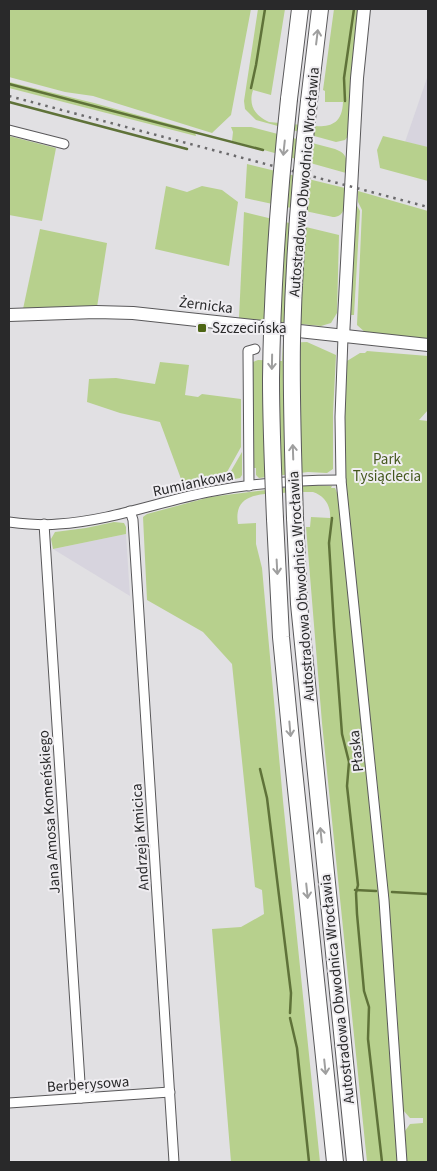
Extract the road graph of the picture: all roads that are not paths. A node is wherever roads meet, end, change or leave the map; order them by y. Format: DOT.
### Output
graph roads {
  1 [pos="300,9"];
  2 [pos="320,9"];
  3 [pos="364,9"];
  4 [pos="9,130"];
  5 [pos="64,144"];
  6 [pos="9,315"];
  7 [pos="343,337"];
  8 [pos="428,345"];
  9 [pos="252,350"];
  10 [pos="341,480"];
  11 [pos="249,486"];
  12 [pos="130,511"];
  13 [pos="9,522"];
  14 [pos="44,524"];
  15 [pos="170,1092"];
  16 [pos="81,1098"];
  17 [pos="9,1103"];
  18 [pos="174,1162"];
  19 [pos="335,1162"];
  20 [pos="355,1162"];
  21 [pos="402,1162"];
  1 -- 19 [label="highway, Autostradowa Obwodnica Wrocławia, one-way, bridge"];
  20 -- 2 [label="highway, Autostradowa Obwodnica Wrocławia, one-way, bridge"];
  3 -- 7 [label="street"];
  4 -- 5 [label="street"];
  6 -- 7 [label="street, Żernicka"];
  7 -- 8 [label="street, Żernicka"];
  7 -- 10 [label="street, Płaska"];
  9 -- 11 [label="street, Rumiankowa"];
  10 -- 11 [label="street"];
  10 -- 21 [label="street, Płaska"];
  11 -- 12 [label="street, Rumiankowa"];
  12 -- 14 [label="street, Rumiankowa"];
  12 -- 15 [label="street, Andrzeja Kmicica"];
  13 -- 14 [label="street, Rumiankowa"];
  14 -- 16 [label="street, Jana Amosa Komeńskiego"];
  15 -- 16 [label="street, Berberysowa"];
  15 -- 18 [label="street, Andrzeja Kmicica"];
  16 -- 17 [label="street, Berberysowa"];
}
